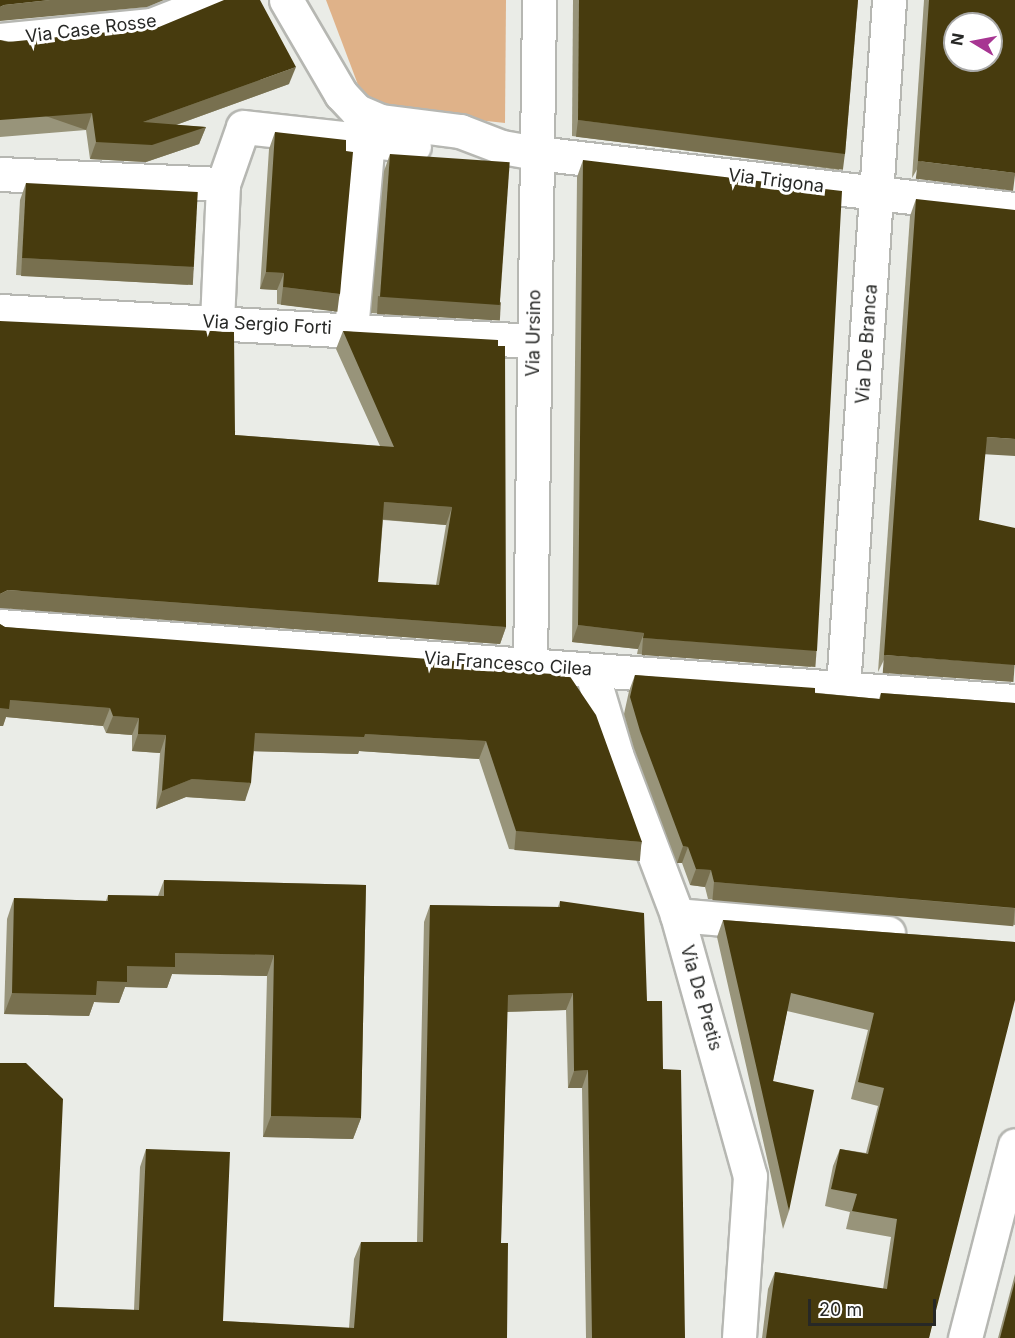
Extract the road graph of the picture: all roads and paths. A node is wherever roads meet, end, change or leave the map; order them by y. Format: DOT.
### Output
graph roads {
  1 [pos="215,0"];
  2 [pos="286,0"];
  3 [pos="539,0"];
  4 [pos="889,0"];
  5 [pos="0,40"];
  6 [pos="368,141"];
  7 [pos="502,147"];
  8 [pos="537,153"];
  9 [pos="0,174"];
  10 [pos="222,184"];
  11 [pos="877,192"];
  12 [pos="1015,208"];
  13 [pos="0,311"];
  14 [pos="218,322"];
  15 [pos="351,330"];
  16 [pos="534,341"];
  17 [pos="0,626"];
  18 [pos="530,665"];
  19 [pos="591,670"];
  20 [pos="843,688"];
  21 [pos="1015,701"];
  22 [pos="677,915"];
  23 [pos="922,936"];
  24 [pos="1015,1145"];
  25 [pos="739,1338"];
  26 [pos="965,1338"];
  1 -- 5 [label="street, Via Case Rosse"];
  2 -- 7 [label="street"];
  3 -- 8 [label="street, Via Ursino"];
  4 -- 11 [label="street, Via De Branca"];
  6 -- 7 [label="street"];
  6 -- 10 [label="street"];
  6 -- 15 [label="street"];
  7 -- 8 [label="street"];
  8 -- 11 [label="street, Via Trigona"];
  8 -- 16 [label="street, Via Ursino"];
  9 -- 10 [label="street"];
  10 -- 14 [label="street"];
  11 -- 12 [label="street, Via Trigona"];
  11 -- 20 [label="street, Via De Branca"];
  13 -- 14 [label="street, Via Sergio Forti"];
  14 -- 15 [label="street, Via Sergio Forti"];
  15 -- 16 [label="street, Via Sergio Forti"];
  16 -- 18 [label="street, Via Ursino"];
  17 -- 18 [label="street, Via Francesco Cilea"];
  18 -- 19 [label="street, Via Francesco Cilea"];
  19 -- 20 [label="street, Via Francesco Cilea"];
  19 -- 22 [label="street, Via De Pretis"];
  20 -- 21 [label="street, Via Francesco Cilea"];
  22 -- 23 [label="street"];
  22 -- 25 [label="street, Via De Pretis"];
  24 -- 26 [label="street"];
}
